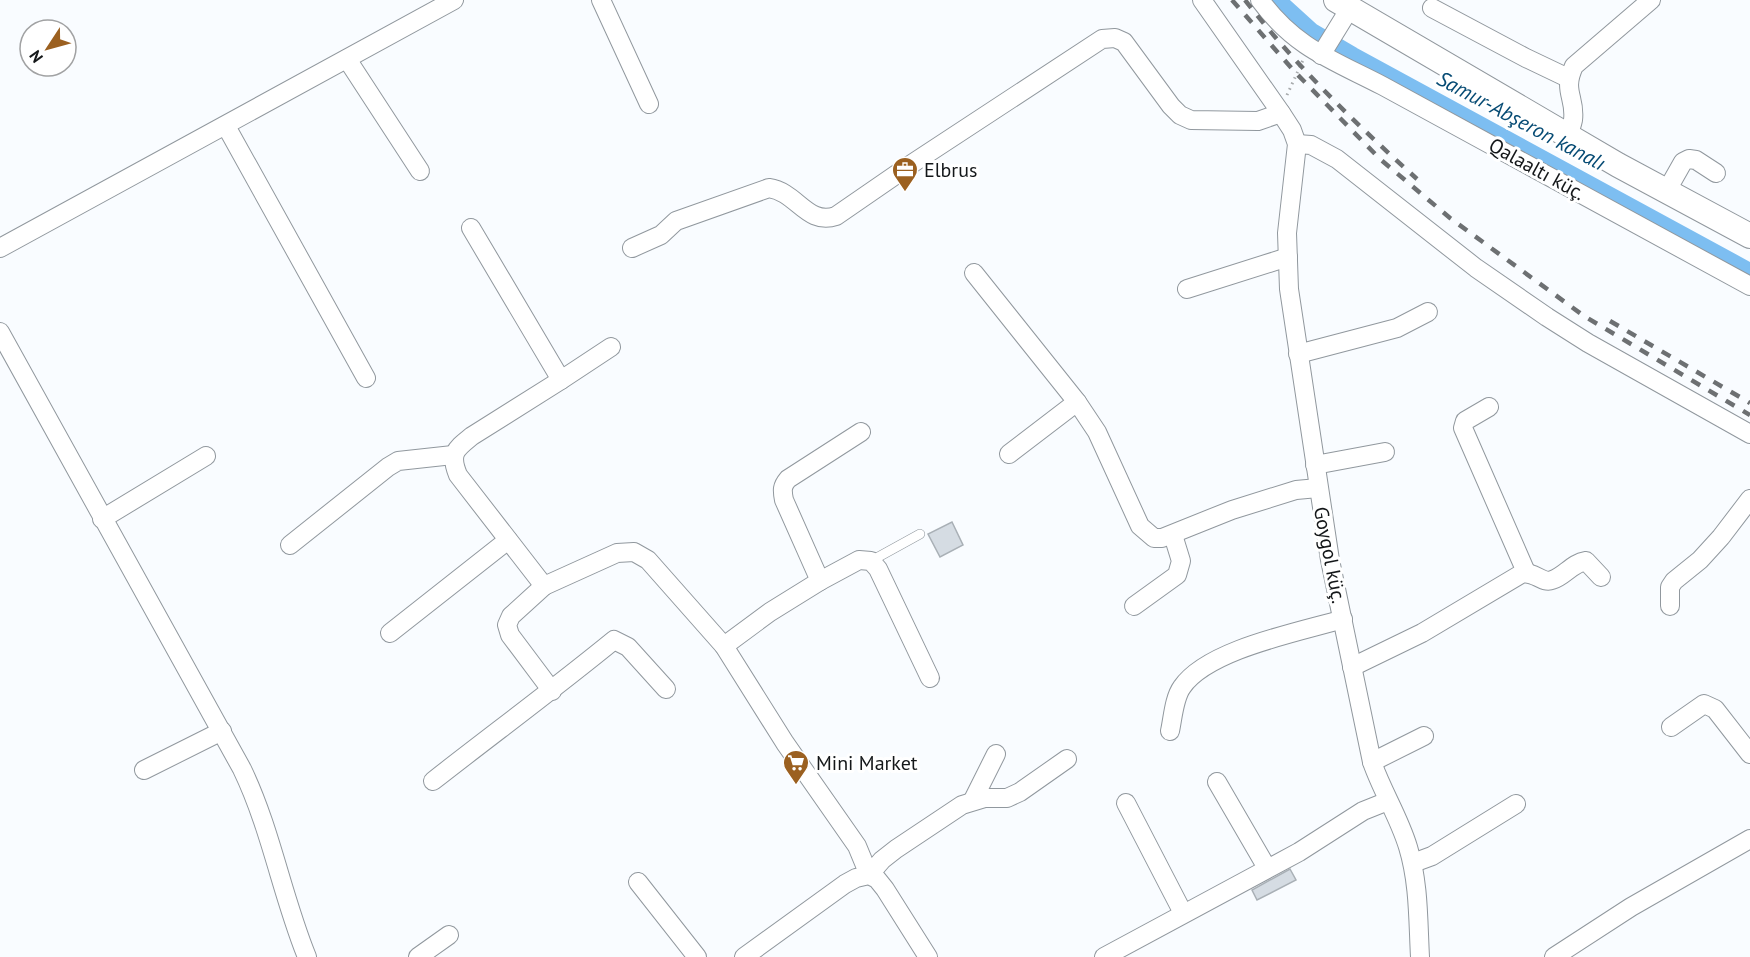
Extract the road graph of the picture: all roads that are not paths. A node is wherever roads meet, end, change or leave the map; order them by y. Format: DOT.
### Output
graph roads {
  1 [pos="454,0"];
  2 [pos="601,0"];
  3 [pos="1202,0"];
  4 [pos="1260,0"];
  5 [pos="1651,0"];
  6 [pos="1343,4"];
  7 [pos="1432,8"];
  8 [pos="1315,51"];
  9 [pos="347,59"];
  10 [pos="1568,78"];
  11 [pos="649,104"];
  12 [pos="1281,113"];
  13 [pos="226,126"];
  14 [pos="1569,135"];
  15 [pos="1297,144"];
  16 [pos="420,171"];
  17 [pos="1716,173"];
  18 [pos="1666,192"];
  19 [pos="471,228"];
  20 [pos="1750,236"];
  21 [pos="0,248"];
  22 [pos="632,248"];
  23 [pos="1288,256"];
  24 [pos="974,273"];
  25 [pos="1750,286"];
  26 [pos="1186,289"];
  27 [pos="1428,312"];
  28 [pos="0,332"];
  29 [pos="611,346"];
  30 [pos="1298,354"];
  31 [pos="366,378"];
  32 [pos="561,380"];
  33 [pos="1077,402"];
  34 [pos="1489,406"];
  35 [pos="861,432"];
  36 [pos="1750,434"];
  37 [pos="1385,452"];
  38 [pos="1009,454"];
  39 [pos="453,455"];
  40 [pos="206,456"];
  41 [pos="1315,465"];
  42 [pos="1318,488"];
  43 [pos="1750,499"];
  44 [pos="102,519"];
  45 [pos="920,534"];
  46 [pos="1173,535"];
  47 [pos="508,540"];
  48 [pos="290,545"];
  49 [pos="871,561"];
  50 [pos="1526,572"];
  51 [pos="1601,577"];
  52 [pos="820,581"];
  53 [pos="543,586"];
  54 [pos="1134,606"];
  55 [pos="1670,606"];
  56 [pos="1343,619"];
  57 [pos="390,633"];
  58 [pos="724,646"];
  59 [pos="1352,667"];
  60 [pos="930,678"];
  61 [pos="666,689"];
  62 [pos="552,691"];
  63 [pos="1671,727"];
  64 [pos="222,731"];
  65 [pos="1170,731"];
  66 [pos="1424,736"];
  67 [pos="996,754"];
  68 [pos="1750,754"];
  69 [pos="1067,759"];
  70 [pos="1372,762"];
  71 [pos="144,770"];
  72 [pos="433,781"];
  73 [pos="1218,782"];
  74 [pos="973,800"];
  75 [pos="1388,801"];
  76 [pos="1126,803"];
  77 [pos="1516,804"];
  78 [pos="1750,839"];
  79 [pos="1413,863"];
  80 [pos="1267,868"];
  81 [pos="869,874"];
  82 [pos="638,882"];
  83 [pos="1183,913"];
  84 [pos="449,935"];
  85 [pos="308,957"];
  86 [pos="418,957"];
  87 [pos="697,957"];
  88 [pos="744,957"];
  89 [pos="928,957"];
  90 [pos="1104,957"];
  91 [pos="1420,957"];
  92 [pos="1554,957"];
  1 -- 9 [label="street"];
  2 -- 11 [label="street"];
  3 -- 12 [label="street"];
  4 -- 8 [label="street, Qalaaltı küç."];
  5 -- 10 [label="street"];
  6 -- 8 [label="street"];
  6 -- 14 [label="street"];
  7 -- 10 [label="street"];
  8 -- 25 [label="street, Qalaaltı küç."];
  9 -- 13 [label="street"];
  9 -- 16 [label="street"];
  10 -- 14 [label="street"];
  12 -- 15 [label="street"];
  12 -- 22 [label="street"];
  13 -- 21 [label="street"];
  13 -- 31 [label="street"];
  14 -- 18 [label="street"];
  15 -- 23 [label="street, Goygol küç."];
  15 -- 36 [label="street"];
  17 -- 18 [label="street"];
  18 -- 20 [label="street"];
  19 -- 32 [label="street"];
  23 -- 26 [label="street"];
  23 -- 30 [label="street, Goygol küç."];
  24 -- 33 [label="street"];
  27 -- 30 [label="street"];
  28 -- 44 [label="street"];
  29 -- 32 [label="street"];
  30 -- 41 [label="street, Goygol küç."];
  32 -- 39 [label="street"];
  33 -- 38 [label="street"];
  33 -- 46 [label="street"];
  34 -- 50 [label="street"];
  35 -- 52 [label="street"];
  37 -- 41 [label="street"];
  39 -- 47 [label="street"];
  39 -- 48 [label="street"];
  40 -- 44 [label="street"];
  41 -- 42 [label="street, Goygol küç."];
  42 -- 46 [label="street"];
  42 -- 56 [label="street, Goygol küç."];
  43 -- 55 [label="street"];
  44 -- 64 [label="street"];
  45 -- 49 [label="lane"];
  46 -- 54 [label="street"];
  47 -- 53 [label="street"];
  47 -- 57 [label="street"];
  49 -- 52 [label="street"];
  49 -- 60 [label="street"];
  50 -- 51 [label="street"];
  50 -- 59 [label="street"];
  52 -- 58 [label="street"];
  53 -- 58 [label="street"];
  53 -- 62 [label="street"];
  56 -- 59 [label="street, Goygol küç."];
  56 -- 65 [label="street"];
  58 -- 81 [label="street"];
  59 -- 70 [label="street, Goygol küç."];
  61 -- 62 [label="street"];
  62 -- 72 [label="street"];
  63 -- 68 [label="street"];
  64 -- 71 [label="street"];
  64 -- 85 [label="street"];
  66 -- 70 [label="street"];
  67 -- 74 [label="street"];
  69 -- 74 [label="street"];
  70 -- 75 [label="street, Goygol küç."];
  73 -- 80 [label="street"];
  74 -- 81 [label="street"];
  75 -- 79 [label="street, Goygol küç."];
  75 -- 80 [label="street"];
  76 -- 83 [label="street"];
  77 -- 79 [label="street"];
  78 -- 92 [label="street"];
  79 -- 91 [label="street, Goygol küç."];
  80 -- 83 [label="street"];
  81 -- 88 [label="street"];
  81 -- 89 [label="street"];
  82 -- 87 [label="street"];
  83 -- 90 [label="street"];
  84 -- 86 [label="street"];
}
